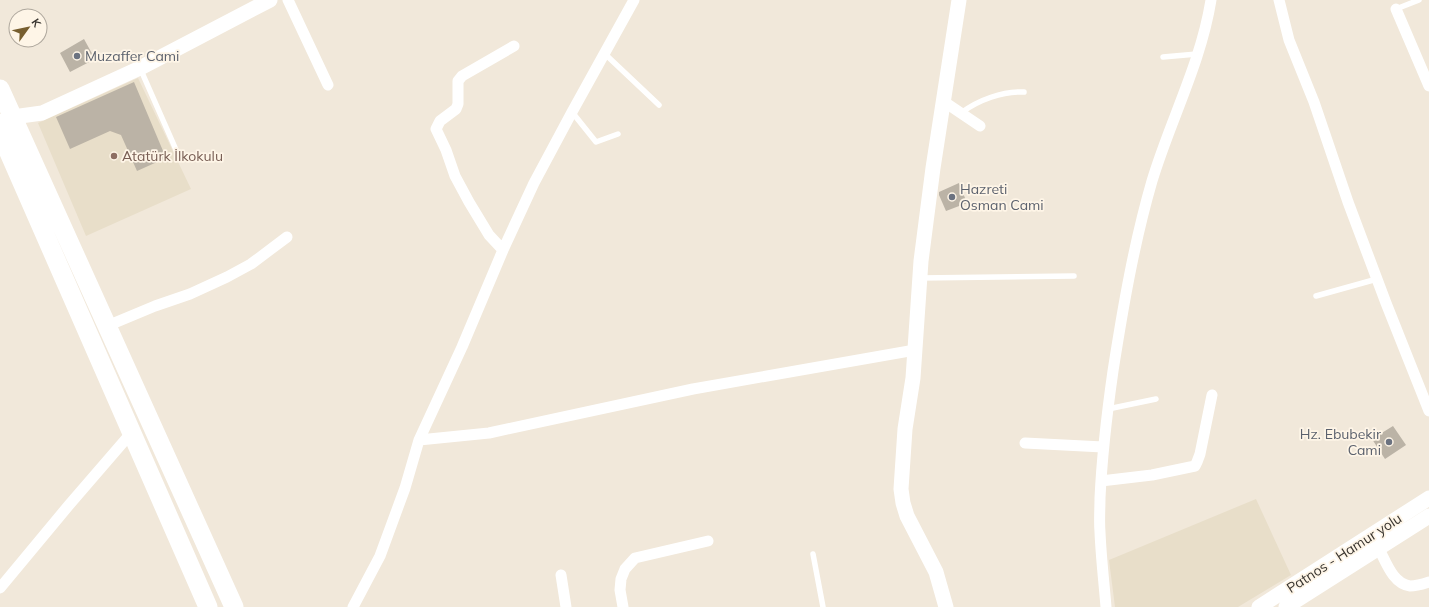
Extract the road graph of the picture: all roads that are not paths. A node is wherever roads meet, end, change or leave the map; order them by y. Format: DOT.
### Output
graph roads {
  1 [pos="270,0"];
  2 [pos="288,0"];
  3 [pos="634,0"];
  4 [pos="959,0"];
  5 [pos="1211,0"];
  6 [pos="1279,0"];
  7 [pos="1419,0"];
  8 [pos="1408,2"];
  9 [pos="1396,9"];
  10 [pos="514,46"];
  11 [pos="605,54"];
  12 [pos="1197,54"];
  13 [pos="1163,57"];
  14 [pos="140,68"];
  15 [pos="1425,69"];
  16 [pos="328,84"];
  17 [pos="1429,86"];
  18 [pos="0,89"];
  19 [pos="1024,92"];
  20 [pos="943,101"];
  21 [pos="659,105"];
  22 [pos="572,112"];
  23 [pos="961,113"];
  24 [pos="6,120"];
  25 [pos="980,126"];
  26 [pos="0,132"];
  27 [pos="618,134"];
  28 [pos="177,152"];
  29 [pos="287,237"];
  30 [pos="503,250"];
  31 [pos="1074,276"];
  32 [pos="920,278"];
  33 [pos="1377,279"];
  34 [pos="1316,296"];
  35 [pos="107,326"];
  36 [pos="915,350"];
  37 [pos="1212,394"];
  38 [pos="1156,399"];
  39 [pos="1107,409"];
  40 [pos="1429,412"];
  41 [pos="132,432"];
  42 [pos="419,440"];
  43 [pos="1025,444"];
  44 [pos="1103,447"];
  45 [pos="1101,481"];
  46 [pos="1429,498"];
  47 [pos="1429,516"];
  48 [pos="708,541"];
  49 [pos="1378,549"];
  50 [pos="813,554"];
  51 [pos="561,575"];
  52 [pos="1429,582"];
  53 [pos="0,588"];
  54 [pos="1291,606"];
  55 [pos="208,607"];
  56 [pos="234,607"];
  57 [pos="353,607"];
  58 [pos="566,607"];
  59 [pos="623,607"];
  60 [pos="823,607"];
  61 [pos="946,607"];
  62 [pos="1106,607"];
  63 [pos="1259,607"];
  1 -- 14 [label="street"];
  2 -- 16 [label="street"];
  3 -- 11 [label="street"];
  4 -- 20 [label="street"];
  5 -- 12 [label="street"];
  6 -- 33 [label="street"];
  7 -- 8 [label="lane"];
  8 -- 9 [label="lane"];
  9 -- 15 [label="street"];
  10 -- 30 [label="street"];
  11 -- 21 [label="lane"];
  11 -- 22 [label="street"];
  12 -- 13 [label="lane"];
  12 -- 39 [label="street"];
  14 -- 24 [label="street"];
  14 -- 28 [label="lane"];
  15 -- 17 [label="street"];
  18 -- 24 [label="highway"];
  19 -- 23 [label="lane"];
  20 -- 23 [label="street"];
  20 -- 32 [label="street"];
  22 -- 27 [label="lane"];
  22 -- 30 [label="street"];
  23 -- 25 [label="street"];
  24 -- 35 [label="highway"];
  26 -- 41 [label="highway"];
  29 -- 35 [label="street"];
  30 -- 42 [label="street"];
  31 -- 32 [label="lane"];
  32 -- 36 [label="street"];
  33 -- 34 [label="lane"];
  33 -- 40 [label="street"];
  35 -- 56 [label="highway"];
  36 -- 42 [label="street"];
  36 -- 61 [label="street"];
  37 -- 45 [label="street"];
  38 -- 39 [label="lane"];
  39 -- 44 [label="street"];
  41 -- 53 [label="street"];
  41 -- 55 [label="highway"];
  42 -- 57 [label="street"];
  43 -- 44 [label="street"];
  44 -- 45 [label="street"];
  45 -- 62 [label="street"];
  46 -- 63 [label="street, Patnos - Hamur yolu"];
  47 -- 49 [label="street, Patnos - Hamur yolu"];
  48 -- 59 [label="street"];
  49 -- 52 [label="street"];
  49 -- 54 [label="street, Patnos - Hamur yolu"];
  50 -- 60 [label="lane"];
  51 -- 58 [label="street"];
}
